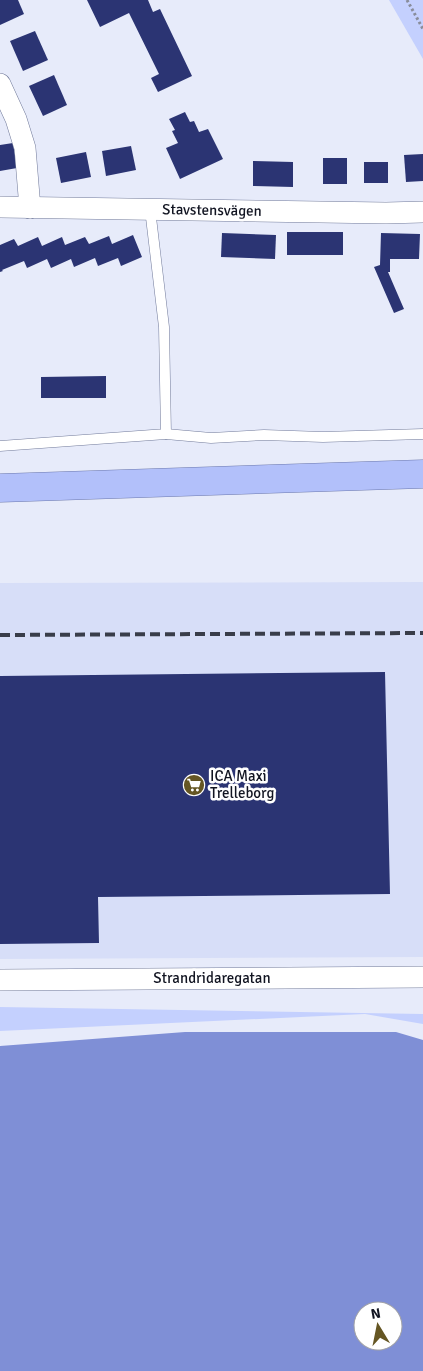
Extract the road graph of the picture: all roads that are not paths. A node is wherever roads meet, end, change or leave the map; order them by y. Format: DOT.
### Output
graph roads {
  1 [pos="0,84"];
  2 [pos="0,207"];
  3 [pos="30,208"];
  4 [pos="150,209"];
  5 [pos="423,212"];
  6 [pos="166,434"];
  7 [pos="423,434"];
  8 [pos="0,446"];
  9 [pos="423,474"];
  10 [pos="0,488"];
  11 [pos="423,977"];
  12 [pos="0,980"];
  1 -- 3 [label="street"];
  2 -- 3 [label="street, Stavstensvägen"];
  3 -- 4 [label="street, Stavstensvägen"];
  4 -- 5 [label="street, Stavstensvägen"];
  4 -- 6 [label="lane"];
  6 -- 7 [label="lane"];
  6 -- 8 [label="lane"];
  9 -- 10 [label="highway"];
  11 -- 12 [label="street, Strandridaregatan"];
}
